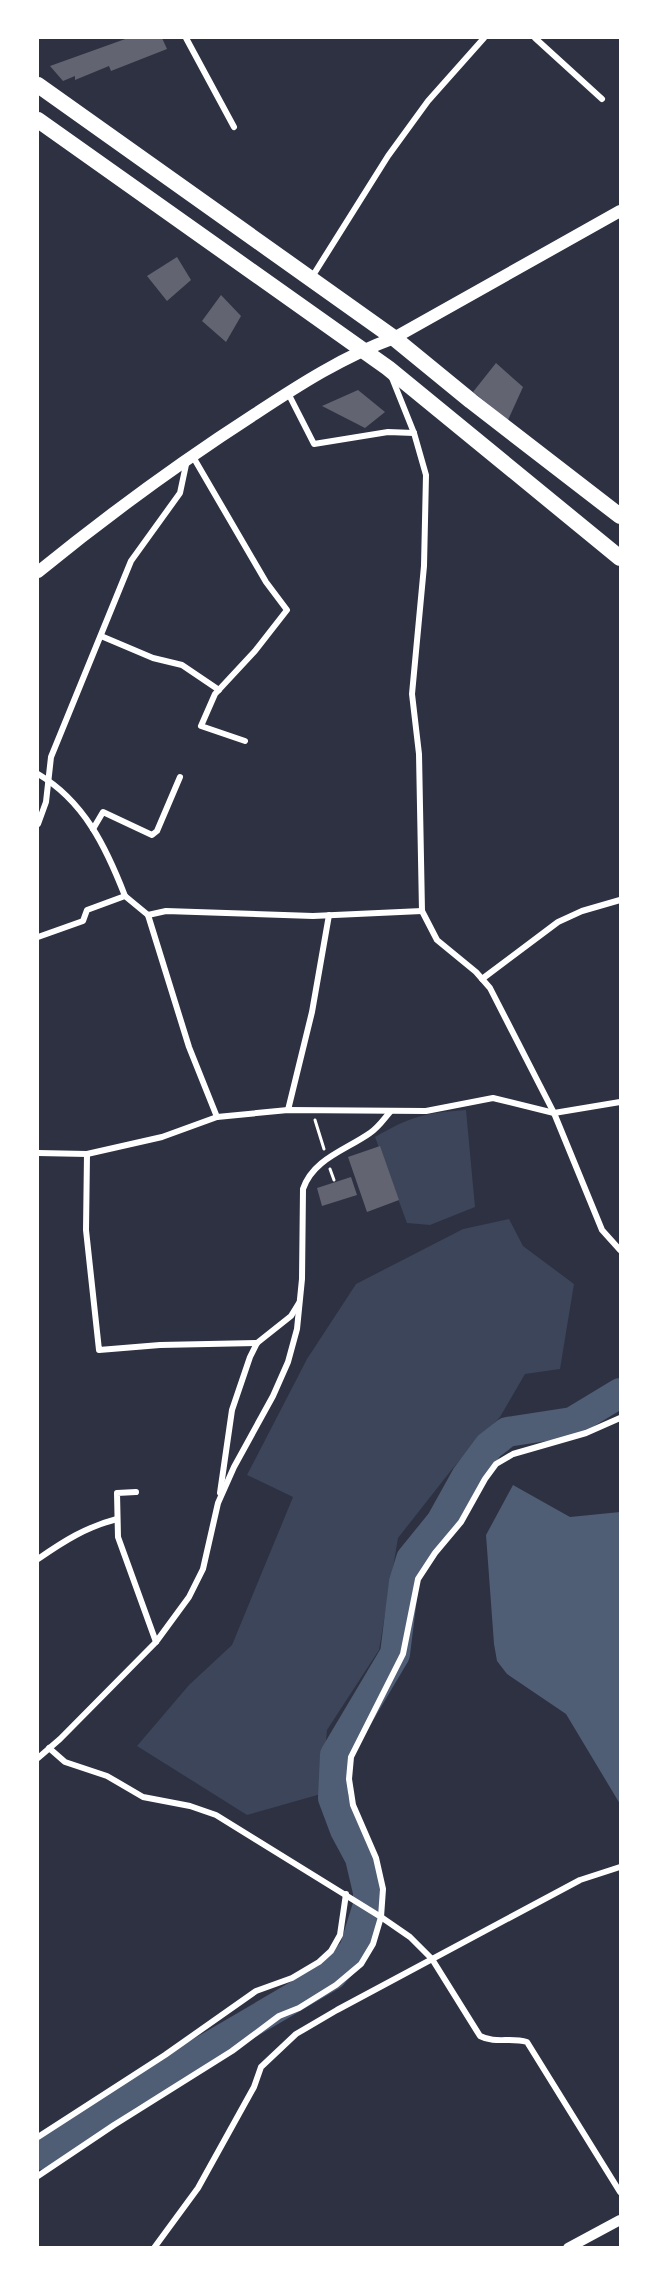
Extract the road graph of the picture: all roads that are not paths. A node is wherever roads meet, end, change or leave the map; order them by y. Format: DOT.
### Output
graph roads {
  1 [pos="186,38"];
  2 [pos="484,38"];
  3 [pos="535,38"];
  4 [pos="38,85"];
  5 [pos="602,99"];
  6 [pos="38,120"];
  7 [pos="234,128"];
  8 [pos="621,211"];
  9 [pos="310,280"];
  10 [pos="394,338"];
  11 [pos="362,350"];
  12 [pos="388,368"];
  13 [pos="287,393"];
  14 [pos="414,433"];
  15 [pos="190,456"];
  16 [pos="621,516"];
  17 [pos="621,558"];
  18 [pos="38,572"];
  19 [pos="101,636"];
  20 [pos="219,690"];
  21 [pos="245,741"];
  22 [pos="38,774"];
  23 [pos="180,777"];
  24 [pos="48,780"];
  25 [pos="38,824"];
  26 [pos="93,829"];
  27 [pos="125,896"];
  28 [pos="621,900"];
  29 [pos="422,911"];
  30 [pos="148,915"];
  31 [pos="329,915"];
  32 [pos="38,937"];
  33 [pos="482,979"];
  34 [pos="621,1102"];
  35 [pos="288,1110"];
  36 [pos="390,1112"];
  37 [pos="554,1113"];
  38 [pos="217,1117"];
  39 [pos="38,1153"];
  40 [pos="87,1154"];
  41 [pos="621,1250"];
  42 [pos="300,1301"];
  43 [pos="257,1343"];
  44 [pos="621,1418"];
  45 [pos="136,1492"];
  46 [pos="219,1503"];
  47 [pos="117,1519"];
  48 [pos="38,1559"];
  49 [pos="156,1642"];
  50 [pos="49,1748"];
  51 [pos="38,1758"];
  52 [pos="621,1867"];
  53 [pos="346,1894"];
  54 [pos="381,1917"];
  55 [pos="432,1959"];
  56 [pos="38,2137"];
  57 [pos="38,2176"];
  58 [pos="621,2192"];
  59 [pos="621,2220"];
  60 [pos="154,2247"];
  61 [pos="568,2247"];
  1 -- 7 [label="street"];
  2 -- 9 [label="street"];
  3 -- 5 [label="street"];
  4 -- 9 [label="highway"];
  6 -- 11 [label="highway"];
  8 -- 10 [label="main road"];
  9 -- 10 [label="highway"];
  10 -- 11 [label="main road"];
  10 -- 16 [label="highway"];
  11 -- 12 [label="highway"];
  11 -- 13 [label="main road"];
  12 -- 14 [label="street"];
  12 -- 17 [label="highway"];
  13 -- 14 [label="street"];
  13 -- 15 [label="main road"];
  14 -- 29 [label="street"];
  15 -- 18 [label="main road"];
  15 -- 19 [label="street"];
  15 -- 20 [label="street"];
  19 -- 20 [label="street"];
  19 -- 24 [label="street"];
  20 -- 21 [label="street"];
  22 -- 24 [label="street"];
  23 -- 26 [label="street"];
  24 -- 25 [label="street"];
  24 -- 26 [label="street"];
  26 -- 27 [label="street"];
  27 -- 30 [label="street"];
  27 -- 32 [label="street"];
  28 -- 33 [label="street"];
  29 -- 31 [label="street"];
  29 -- 33 [label="street"];
  30 -- 31 [label="street"];
  30 -- 38 [label="street"];
  31 -- 35 [label="street"];
  33 -- 37 [label="street"];
  34 -- 37 [label="street"];
  35 -- 36 [label="street"];
  35 -- 38 [label="street"];
  36 -- 37 [label="street"];
  36 -- 42 [label="street"];
  37 -- 41 [label="street"];
  38 -- 40 [label="street"];
  39 -- 40 [label="street"];
  40 -- 43 [label="street"];
  42 -- 43 [label="street"];
  42 -- 46 [label="street"];
  43 -- 46 [label="street"];
  44 -- 54 [label="street"];
  45 -- 47 [label="street"];
  46 -- 49 [label="street"];
  47 -- 48 [label="street"];
  47 -- 49 [label="street"];
  49 -- 50 [label="street"];
  50 -- 51 [label="street"];
  50 -- 53 [label="street"];
  52 -- 55 [label="street"];
  53 -- 54 [label="street"];
  53 -- 56 [label="street"];
  54 -- 55 [label="street"];
  54 -- 57 [label="street"];
  55 -- 58 [label="street"];
  55 -- 60 [label="street"];
  59 -- 61 [label="street"];
}
